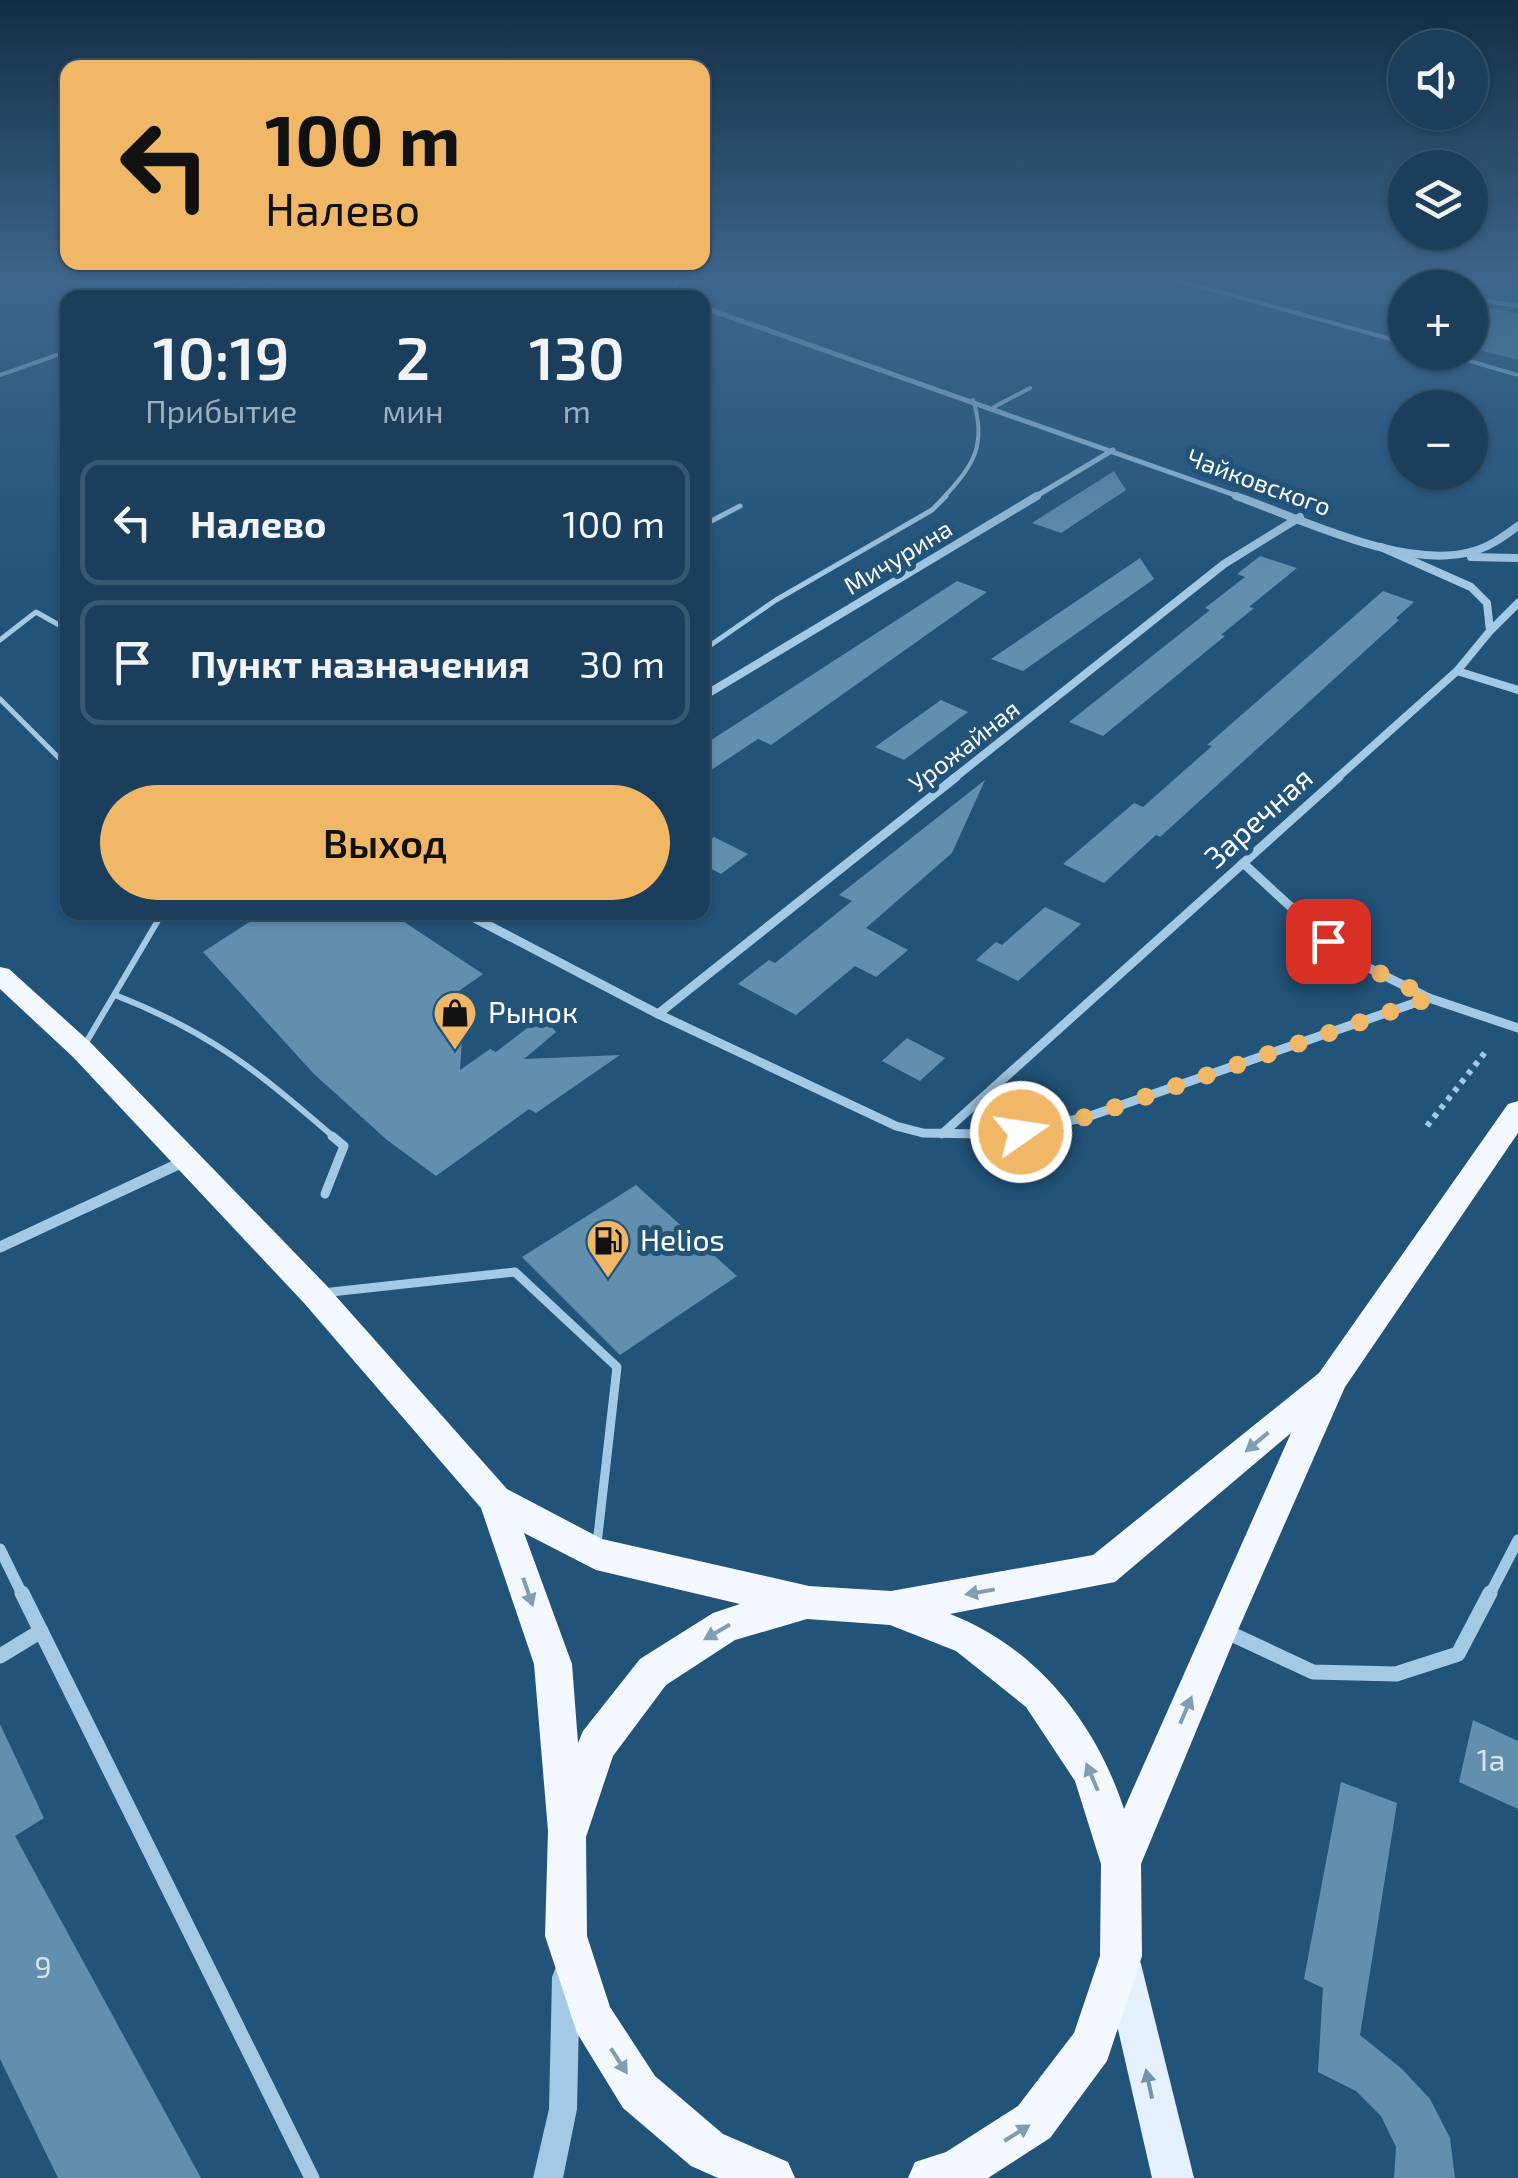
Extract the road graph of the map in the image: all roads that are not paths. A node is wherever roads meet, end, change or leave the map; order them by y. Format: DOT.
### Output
graph roads {
  1 [pos="911,379"];
  2 [pos="1030,388"];
  3 [pos="973,400"];
  4 [pos="994,407"];
  5 [pos="1113,450"];
  6 [pos="740,506"];
  7 [pos="1300,518"];
  8 [pos="710,522"];
  9 [pos="1518,526"];
  10 [pos="1381,547"];
  11 [pos="1465,557"];
  12 [pos="1518,558"];
  13 [pos="1518,603"];
  14 [pos="60,626"];
  15 [pos="1490,631"];
  16 [pos="2,635"];
  17 [pos="710,645"];
  18 [pos="1457,670"];
  19 [pos="1518,690"];
  20 [pos="710,692"];
  21 [pos="0,699"];
  22 [pos="60,759"];
  23 [pos="1244,863"];
  24 [pos="158,920"];
  25 [pos="478,920"];
  26 [pos="0,975"];
  27 [pos="115,995"];
  28 [pos="1430,998"];
  29 [pos="658,1014"];
  30 [pos="1518,1028"];
  31 [pos="82,1050"];
  32 [pos="1518,1111"];
  33 [pos="942,1134"];
  34 [pos="186,1161"];
  35 [pos="325,1194"];
  36 [pos="0,1248"];
  37 [pos="315,1294"];
  38 [pos="1332,1380"];
  39 [pos="496,1500"];
  40 [pos="1518,1540"];
  41 [pos="0,1549"];
  42 [pos="596,1554"];
  43 [pos="809,1603"];
  44 [pos="890,1608"];
  45 [pos="1220,1628"];
  46 [pos="41,1631"];
  47 [pos="0,1656"];
  48 [pos="566,1836"];
  49 [pos="1121,1864"];
  50 [pos="566,1936"];
  51 [pos="1120,1956"];
  52 [pos="312,2178"];
  53 [pos="548,2178"];
  54 [pos="772,2178"];
  55 [pos="931,2178"];
  56 [pos="1173,2178"];
  1 -- 3 [label="street, Чайковского"];
  2 -- 4 [label="lane"];
  3 -- 4 [label="street, Чайковского"];
  3 -- 17 [label="lane"];
  4 -- 5 [label="street, Чайковского"];
  5 -- 7 [label="street, Чайковского"];
  5 -- 20 [label="street, Мичурина"];
  6 -- 8 [label="lane"];
  7 -- 10 [label="street, Чайковского"];
  7 -- 29 [label="street, Урожайная"];
  9 -- 11 [label="street"];
  10 -- 11 [label="street, Чайковского"];
  10 -- 15 [label="street"];
  11 -- 12 [label="street, Чайковского"];
  13 -- 15 [label="street, Заречная"];
  14 -- 16 [label="lane"];
  15 -- 18 [label="street, Заречная"];
  18 -- 19 [label="street"];
  18 -- 23 [label="street, Заречная"];
  21 -- 22 [label="lane"];
  23 -- 28 [label="street"];
  23 -- 33 [label="street, Заречная"];
  24 -- 27 [label="lane"];
  25 -- 29 [label="street"];
  26 -- 31 [label="highway"];
  27 -- 31 [label="lane"];
  27 -- 35 [label="lane"];
  28 -- 30 [label="street"];
  28 -- 33 [label="street"];
  29 -- 33 [label="street"];
  31 -- 34 [label="highway"];
  32 -- 38 [label="highway"];
  34 -- 36 [label="street"];
  34 -- 37 [label="highway"];
  37 -- 39 [label="highway"];
  37 -- 42 [label="lane"];
  38 -- 44 [label="highway, one-way"];
  38 -- 45 [label="highway"];
  39 -- 42 [label="highway"];
  39 -- 48 [label="highway, one-way"];
  40 -- 45 [label="street"];
  41 -- 46 [label="street"];
  42 -- 43 [label="highway"];
  43 -- 44 [label="highway"];
  43 -- 48 [label="highway, one-way"];
  49 -- 44 [label="highway, one-way"];
  49 -- 45 [label="highway, one-way"];
  46 -- 47 [label="street"];
  46 -- 52 [label="street"];
  48 -- 50 [label="highway"];
  49 -- 51 [label="highway"];
  50 -- 53 [label="street"];
  50 -- 54 [label="highway, one-way"];
  55 -- 51 [label="highway, one-way"];
  56 -- 51 [label="main road, one-way"];
}
